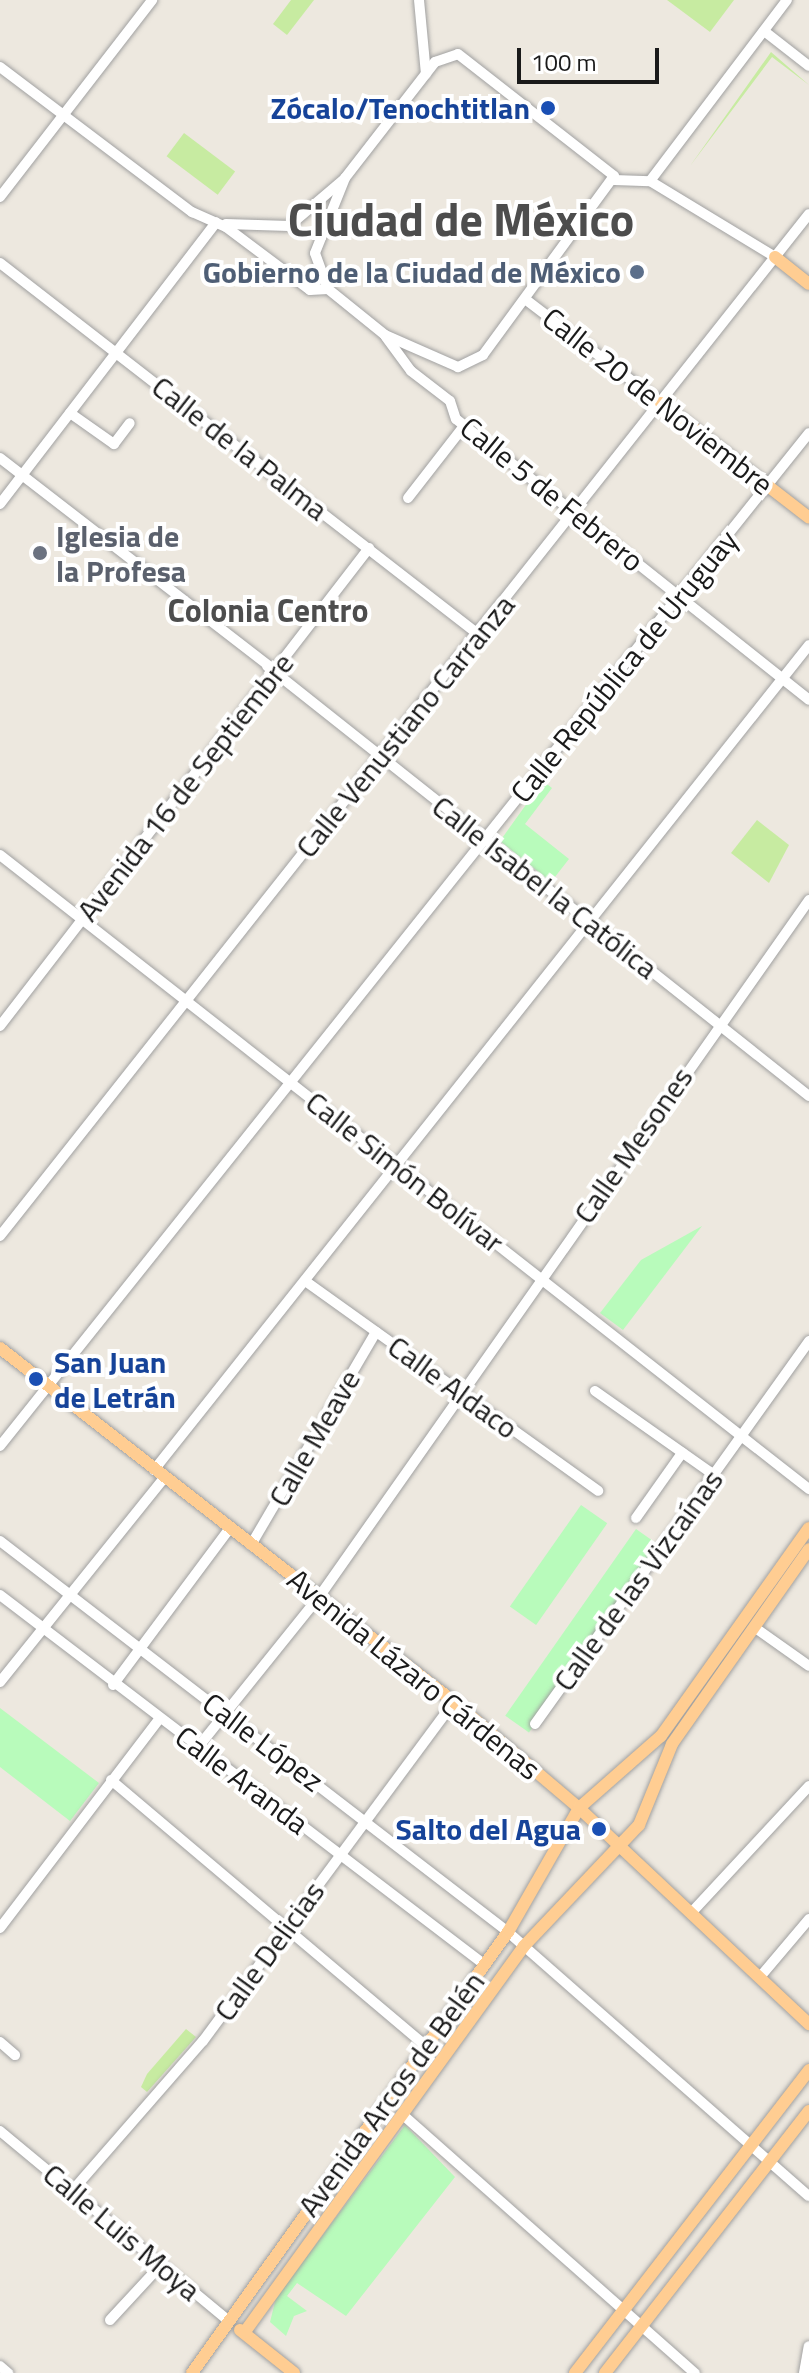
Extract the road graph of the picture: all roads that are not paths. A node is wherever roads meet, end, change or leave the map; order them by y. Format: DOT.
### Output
graph roads {
  1 [pos="152,0"];
  2 [pos="419,0"];
  3 [pos="787,0"];
  4 [pos="764,31"];
  5 [pos="809,66"];
  6 [pos="0,67"];
  7 [pos="426,74"];
  8 [pos="62,116"];
  9 [pos="345,178"];
  10 [pos="614,180"];
  11 [pos="650,181"];
  12 [pos="0,197"];
  13 [pos="809,214"];
  14 [pos="216,222"];
  15 [pos="775,257"];
  16 [pos="0,263"];
  17 [pos="809,284"];
  18 [pos="328,289"];
  19 [pos="525,299"];
  20 [pos="385,335"];
  21 [pos="116,352"];
  22 [pos="661,403"];
  23 [pos="70,413"];
  24 [pos="130,423"];
  25 [pos="464,426"];
  26 [pos="809,433"];
  27 [pos="0,458"];
  28 [pos="22,475"];
  29 [pos="768,485"];
  30 [pos="408,498"];
  31 [pos="0,504"];
  32 [pos="574,513"];
  33 [pos="809,518"];
  34 [pos="369,548"];
  35 [pos="679,597"];
  36 [pos="478,634"];
  37 [pos="809,645"];
  38 [pos="274,672"];
  39 [pos="782,679"];
  40 [pos="809,700"];
  41 [pos="381,756"];
  42 [pos="486,839"];
  43 [pos="0,855"];
  44 [pos="809,900"];
  45 [pos="82,919"];
  46 [pos="592,924"];
  47 [pos="185,999"];
  48 [pos="718,1024"];
  49 [pos="0,1026"];
  50 [pos="291,1082"];
  51 [pos="809,1096"];
  52 [pos="400,1167"];
  53 [pos="0,1236"];
  54 [pos="539,1277"];
  55 [pos="308,1283"];
  56 [pos="376,1332"];
  57 [pos="809,1341"];
  58 [pos="0,1348"];
  59 [pos="50,1387"];
  60 [pos="595,1391"];
  61 [pos="462,1394"];
  62 [pos="741,1436"];
  63 [pos="0,1446"];
  64 [pos="682,1453"];
  65 [pos="159,1474"];
  66 [pos="714,1475"];
  67 [pos="809,1489"];
  68 [pos="598,1491"];
  69 [pos="636,1518"];
  70 [pos="230,1528"];
  71 [pos="809,1528"];
  72 [pos="0,1541"];
  73 [pos="251,1545"];
  74 [pos="809,1549"];
  75 [pos="0,1595"];
  76 [pos="70,1595"];
  77 [pos="319,1597"];
  78 [pos="754,1627"];
  79 [pos="42,1629"];
  80 [pos="140,1649"];
  81 [pos="809,1666"];
  82 [pos="0,1682"];
  83 [pos="113,1685"];
  84 [pos="454,1702"];
  85 [pos="225,1714"];
  86 [pos="160,1718"];
  87 [pos="535,1724"];
  88 [pos="199,1746"];
  89 [pos="111,1780"];
  90 [pos="809,1786"];
  91 [pos="579,1808"];
  92 [pos="366,1820"];
  93 [pos="622,1847"];
  94 [pos="339,1855"];
  95 [pos="692,1912"];
  96 [pos="809,1919"];
  97 [pos="0,1928"];
  98 [pos="286,1928"];
  99 [pos="508,1932"];
  100 [pos="524,1946"];
  101 [pos="485,1965"];
  102 [pos="760,1977"];
  103 [pos="809,2024"];
  104 [pos="0,2042"];
  105 [pos="426,2046"];
  106 [pos="15,2055"];
  107 [pos="809,2070"];
  108 [pos="809,2111"];
  109 [pos="402,2114"];
  110 [pos="0,2131"];
  111 [pos="751,2145"];
  112 [pos="770,2162"];
  113 [pos="72,2191"];
  114 [pos="809,2196"];
  115 [pos="161,2265"];
  116 [pos="624,2311"];
  117 [pos="110,2320"];
  118 [pos="228,2320"];
  119 [pos="641,2327"];
  120 [pos="244,2333"];
  121 [pos="809,2346"];
  122 [pos="0,2366"];
  123 [pos="8,2373"];
  124 [pos="192,2373"];
  125 [pos="294,2373"];
  126 [pos="575,2373"];
  127 [pos="605,2373"];
  128 [pos="695,2373"];
  129 [pos="804,2373"];
  1 -- 8 [label="street"];
  2 -- 7 [label="street"];
  3 -- 4 [label="street"];
  4 -- 5 [label="street"];
  4 -- 11 [label="street"];
  6 -- 8 [label="street"];
  7 -- 9 [label="street"];
  7 -- 10 [label="street"];
  8 -- 12 [label="street"];
  8 -- 14 [label="street"];
  9 -- 14 [label="street"];
  9 -- 18 [label="street"];
  10 -- 11 [label="street"];
  10 -- 19 [label="street"];
  11 -- 15 [label="street"];
  13 -- 15 [label="street, Calle Venustiano Carranza"];
  14 -- 18 [label="street"];
  14 -- 21 [label="street"];
  15 -- 17 [label="main road"];
  15 -- 22 [label="street, Calle Venustiano Carranza"];
  16 -- 21 [label="street, Calle de la Palma"];
  18 -- 20 [label="street"];
  19 -- 20 [label="street"];
  19 -- 22 [label="street, Calle 20 de Noviembre"];
  20 -- 25 [label="street, Calle 5 de Febrero"];
  21 -- 23 [label="street"];
  21 -- 34 [label="street, Calle de la Palma"];
  22 -- 29 [label="main road, Calle 20 de Noviembre"];
  22 -- 32 [label="street, Calle Venustiano Carranza"];
  23 -- 24 [label="street"];
  23 -- 28 [label="street"];
  25 -- 30 [label="street"];
  25 -- 32 [label="street, Calle 5 de Febrero"];
  26 -- 29 [label="street, Calle República de Uruguay"];
  27 -- 28 [label="street, Calle Isabel la Católica"];
  28 -- 31 [label="street"];
  28 -- 38 [label="street, Calle Isabel la Católica"];
  29 -- 33 [label="main road, Calle 20 de Noviembre"];
  29 -- 35 [label="street, Calle República de Uruguay"];
  32 -- 35 [label="street, Calle 5 de Febrero"];
  32 -- 36 [label="street, Calle Venustiano Carranza"];
  34 -- 36 [label="street, Calle de la Palma"];
  34 -- 38 [label="street, Avenida 16 de Septiembre"];
  35 -- 39 [label="street, Calle 5 de Febrero"];
  35 -- 42 [label="street, Calle República de Uruguay"];
  36 -- 41 [label="street, Calle Venustiano Carranza"];
  37 -- 39 [label="street"];
  38 -- 41 [label="street, Calle Isabel la Católica"];
  38 -- 45 [label="street, Avenida 16 de Septiembre"];
  39 -- 40 [label="street, Calle 5 de Febrero"];
  39 -- 46 [label="street"];
  41 -- 42 [label="street, Calle Isabel la Católica"];
  41 -- 47 [label="street, Calle Venustiano Carranza"];
  42 -- 46 [label="street, Calle Isabel la Católica"];
  42 -- 50 [label="street, Calle República de Uruguay"];
  43 -- 45 [label="street, Calle Simón Bolívar"];
  44 -- 48 [label="street, Calle Mesones"];
  45 -- 47 [label="street, Calle Simón Bolívar"];
  45 -- 49 [label="street, Avenida 16 de Septiembre"];
  46 -- 48 [label="street, Calle Isabel la Católica"];
  46 -- 52 [label="street"];
  47 -- 50 [label="street, Calle Simón Bolívar"];
  47 -- 53 [label="street, Calle Venustiano Carranza"];
  48 -- 51 [label="street, Calle Isabel la Católica"];
  48 -- 54 [label="street, Calle Mesones"];
  50 -- 52 [label="street, Calle Simón Bolívar"];
  50 -- 59 [label="street, Calle República de Uruguay"];
  52 -- 54 [label="street, Calle Simón Bolívar"];
  52 -- 55 [label="street"];
  54 -- 61 [label="street, Calle Mesones"];
  54 -- 62 [label="street, Calle Simón Bolívar"];
  55 -- 56 [label="street, Calle Aldaco"];
  55 -- 65 [label="street"];
  56 -- 61 [label="street, Calle Aldaco"];
  56 -- 73 [label="street, Calle Meave"];
  57 -- 62 [label="street, Calle de las Vizcaínas"];
  58 -- 59 [label="main road, Avenida Lázaro Cárdenas"];
  59 -- 63 [label="street, Calle República de Uruguay"];
  59 -- 65 [label="main road, Avenida Lázaro Cárdenas"];
  60 -- 64 [label="street"];
  61 -- 68 [label="street, Calle Aldaco"];
  61 -- 77 [label="street"];
  62 -- 66 [label="street, Calle de las Vizcaínas"];
  62 -- 67 [label="street, Calle Simón Bolívar"];
  64 -- 66 [label="street"];
  64 -- 69 [label="street"];
  65 -- 70 [label="main road, Avenida Lázaro Cárdenas"];
  65 -- 76 [label="street"];
  66 -- 87 [label="street, Calle de las Vizcaínas"];
  70 -- 73 [label="main road, Avenida Lázaro Cárdenas"];
  70 -- 80 [label="street"];
  71 -- 91 [label="main road, Avenida Arcos de Belén"];
  72 -- 76 [label="street, Calle López"];
  73 -- 77 [label="main road, Avenida Lázaro Cárdenas"];
  74 -- 78 [label="main road, Avenida Arcos de Belén"];
  75 -- 79 [label="street, Calle Aranda"];
  76 -- 79 [label="street"];
  76 -- 80 [label="street, Calle López"];
  77 -- 84 [label="main road, Avenida Lázaro Cárdenas"];
  77 -- 85 [label="street"];
  78 -- 81 [label="street"];
  78 -- 93 [label="main road, Avenida Arcos de Belén"];
  79 -- 82 [label="street"];
  79 -- 83 [label="street, Calle Aranda"];
  80 -- 83 [label="street"];
  80 -- 85 [label="street, Calle López"];
  83 -- 86 [label="street, Calle Aranda"];
  84 -- 91 [label="main road, Avenida Lázaro Cárdenas"];
  84 -- 92 [label="street, Calle Delicias"];
  85 -- 88 [label="street"];
  85 -- 92 [label="street, Calle López"];
  86 -- 88 [label="street, Calle Aranda"];
  86 -- 89 [label="street"];
  88 -- 94 [label="street, Calle Aranda"];
  89 -- 97 [label="street"];
  89 -- 98 [label="street"];
  90 -- 95 [label="street"];
  91 -- 93 [label="main road, Avenida Lázaro Cárdenas"];
  91 -- 99 [label="main road, Avenida Arcos de Belén"];
  92 -- 94 [label="street, Calle Delicias"];
  92 -- 99 [label="street, Calle López"];
  93 -- 95 [label="main road, Avenida Lázaro Cárdenas"];
  93 -- 100 [label="main road, Avenida Arcos de Belén"];
  94 -- 98 [label="street, Calle Delicias"];
  94 -- 101 [label="street, Calle Aranda"];
  95 -- 102 [label="main road, Avenida Lázaro Cárdenas"];
  96 -- 102 [label="street"];
  98 -- 105 [label="street"];
  98 -- 113 [label="street, Calle Delicias"];
  99 -- 100 [label="street, Calle López"];
  99 -- 101 [label="main road, Avenida Arcos de Belén"];
  100 -- 109 [label="main road, Avenida Arcos de Belén"];
  100 -- 111 [label="street, Calle López"];
  101 -- 105 [label="main road, Avenida Arcos de Belén"];
  102 -- 103 [label="main road, Avenida Lázaro Cárdenas"];
  104 -- 106 [label="street"];
  105 -- 118 [label="main road, Avenida Arcos de Belén"];
  107 -- 111 [label="main road"];
  108 -- 112 [label="main road"];
  109 -- 116 [label="street"];
  109 -- 120 [label="main road, Avenida Arcos de Belén"];
  110 -- 113 [label="street, Calle Luis Moya"];
  111 -- 112 [label="street, Calle López"];
  111 -- 116 [label="main road"];
  112 -- 114 [label="street, Calle López"];
  112 -- 119 [label="main road"];
  113 -- 115 [label="street, Calle Luis Moya"];
  115 -- 117 [label="street"];
  115 -- 118 [label="street, Calle Luis Moya"];
  116 -- 119 [label="street"];
  116 -- 126 [label="main road"];
  118 -- 120 [label="main road, Calle Luis Moya"];
  118 -- 124 [label="main road, Avenida Arcos de Belén"];
  119 -- 127 [label="main road"];
  119 -- 128 [label="street"];
  120 -- 125 [label="main road, Calle Luis Moya"];
  121 -- 129 [label="street"];
  122 -- 123 [label="street"];
}
